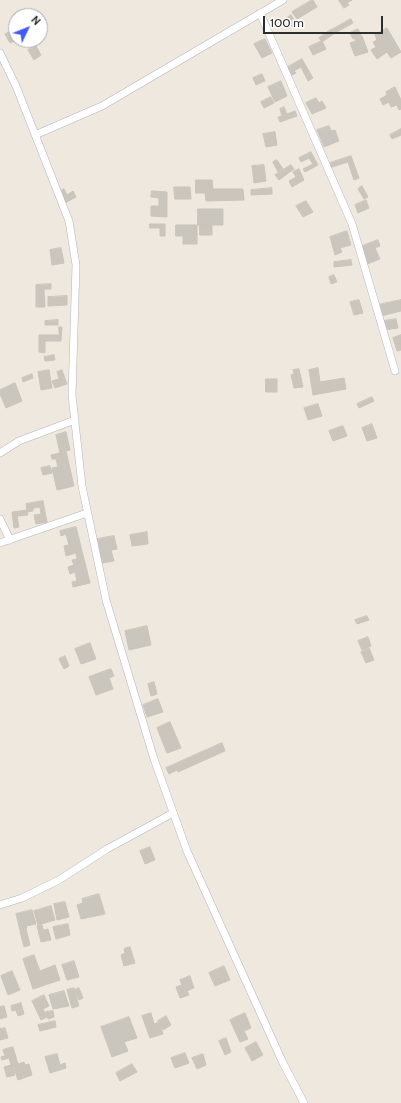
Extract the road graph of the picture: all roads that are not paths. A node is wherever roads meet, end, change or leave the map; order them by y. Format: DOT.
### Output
graph roads {
  1 [pos="283,0"];
  2 [pos="260,13"];
  3 [pos="0,52"];
  4 [pos="35,135"];
  5 [pos="395,371"];
  6 [pos="75,420"];
  7 [pos="0,453"];
  8 [pos="87,513"];
  9 [pos="0,519"];
  10 [pos="10,540"];
  11 [pos="0,543"];
  12 [pos="173,813"];
  13 [pos="0,905"];
  14 [pos="304,1103"];
  1 -- 2 [label="street"];
  2 -- 4 [label="street"];
  2 -- 5 [label="street"];
  3 -- 4 [label="street"];
  4 -- 6 [label="street"];
  6 -- 7 [label="street"];
  6 -- 8 [label="street"];
  8 -- 10 [label="street"];
  8 -- 12 [label="street"];
  9 -- 10 [label="street"];
  10 -- 11 [label="street"];
  12 -- 13 [label="street"];
  12 -- 14 [label="street"];
}
